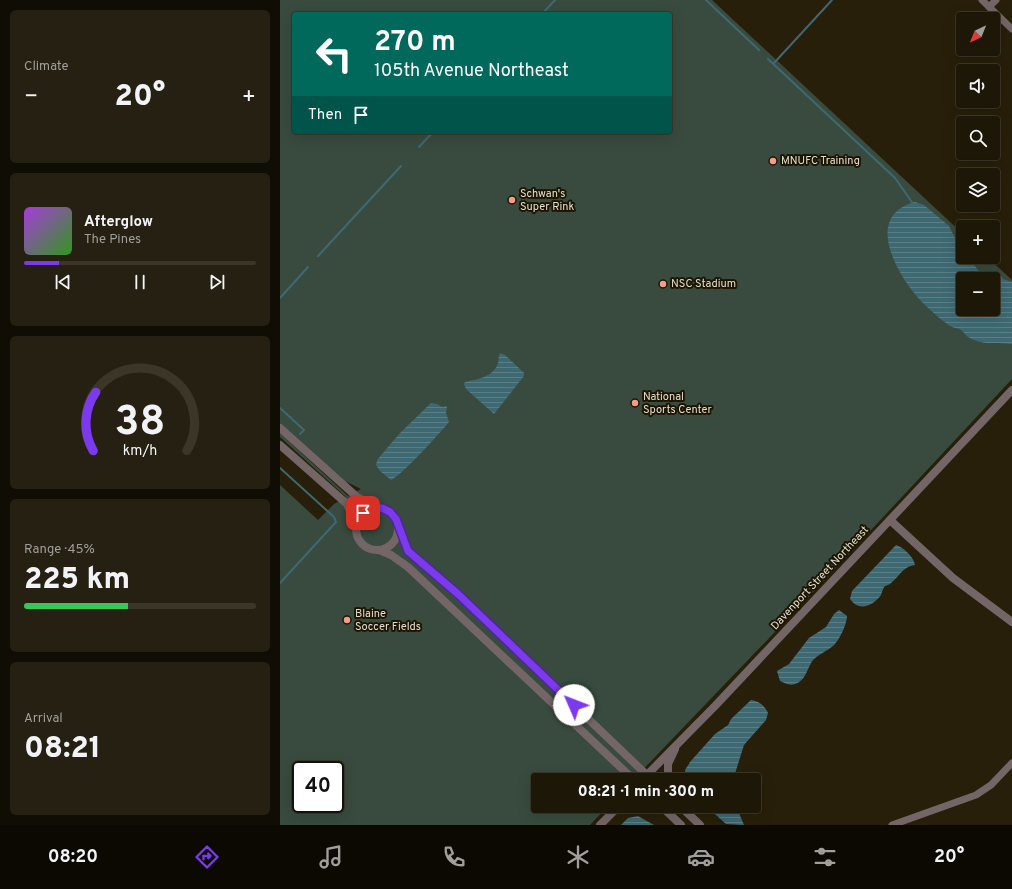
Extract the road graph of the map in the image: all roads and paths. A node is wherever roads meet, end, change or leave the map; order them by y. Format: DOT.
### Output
graph roads {
  1 [pos="982,0"];
  2 [pos="996,0"];
  3 [pos="989,7"];
  4 [pos="1012,28"];
  5 [pos="1012,390"];
  6 [pos="280,428"];
  7 [pos="280,445"];
  8 [pos="381,508"];
  9 [pos="890,520"];
  10 [pos="356,525"];
  11 [pos="398,527"];
  12 [pos="379,550"];
  13 [pos="1012,622"];
  14 [pos="682,738"];
  15 [pos="1012,762"];
  16 [pos="627,773"];
  17 [pos="642,773"];
  18 [pos="651,773"];
  19 [pos="668,773"];
  20 [pos="611,813"];
  21 [pos="668,813"];
  22 [pos="687,813"];
  23 [pos="693,813"];
  24 [pos="600,825"];
  25 [pos="681,825"];
  26 [pos="700,825"];
  27 [pos="703,825"];
  28 [pos="892,825"];
  1 -- 3 [label="street"];
  2 -- 3 [label="street"];
  3 -- 4 [label="street"];
  5 -- 9 [label="street, Davenport Street Northeast"];
  6 -- 8 [label="street"];
  7 -- 10 [label="street"];
  8 -- 10 [label="street"];
  8 -- 11 [label="street"];
  9 -- 13 [label="street"];
  9 -- 14 [label="street, Davenport Street Northeast"];
  10 -- 12 [label="street"];
  11 -- 12 [label="street"];
  11 -- 17 [label="street"];
  12 -- 16 [label="street"];
  14 -- 18 [label="street, Davenport Street Northeast"];
  14 -- 19 [label="street"];
  15 -- 28 [label="street"];
  20 -- 24 [label="street"];
  21 -- 25 [label="street"];
  22 -- 26 [label="street"];
  23 -- 27 [label="street"];
}
